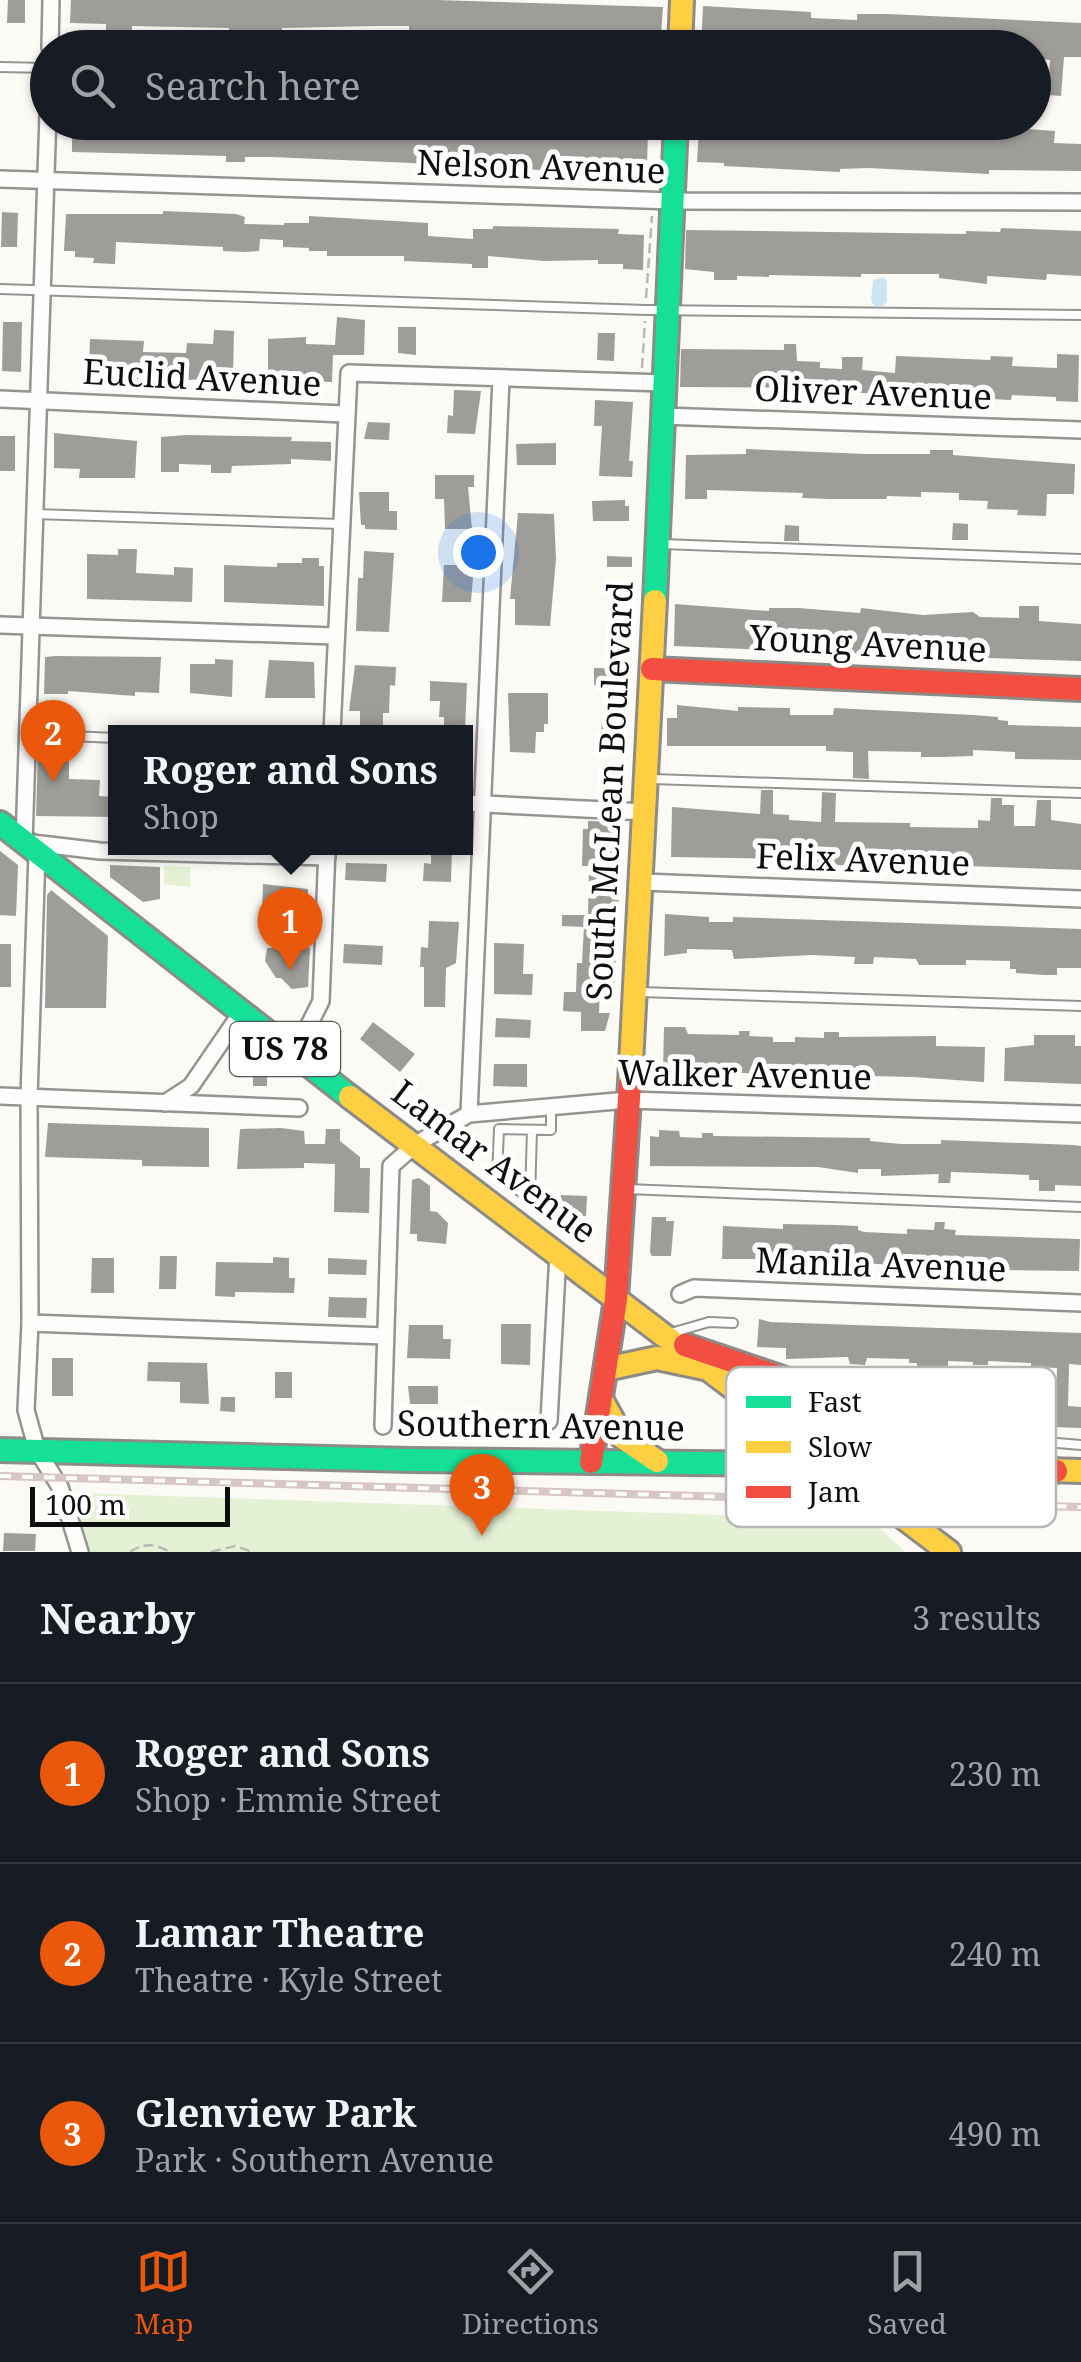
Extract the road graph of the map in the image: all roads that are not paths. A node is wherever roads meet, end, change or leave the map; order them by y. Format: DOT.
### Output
graph roads {
  1 [pos="51,0"];
  2 [pos="682,0"];
  3 [pos="50,30"];
  4 [pos="681,30"];
  5 [pos="0,67"];
  6 [pos="30,68"];
  7 [pos="47,140"];
  8 [pos="675,140"];
  9 [pos="0,179"];
  10 [pos="45,181"];
  11 [pos="672,201"];
  12 [pos="1081,202"];
  13 [pos="0,289"];
  14 [pos="42,291"];
  15 [pos="656,310"];
  16 [pos="1081,315"];
  17 [pos="501,379"];
  18 [pos="664,383"];
  19 [pos="0,399"];
  20 [pos="38,400"];
  21 [pos="344,414"];
  22 [pos="662,416"];
  23 [pos="1081,430"];
  24 [pos="34,514"];
  25 [pos="340,524"];
  26 [pos="657,544"];
  27 [pos="1081,559"];
  28 [pos="0,625"];
  29 [pos="31,626"];
  30 [pos="335,636"];
  31 [pos="652,669"];
  32 [pos="1081,689"];
  33 [pos="332,725"];
  34 [pos="27,734"];
  35 [pos="108,738"];
  36 [pos="647,778"];
  37 [pos="1081,793"];
  38 [pos="473,803"];
  39 [pos="484,804"];
  40 [pos="646,812"];
  41 [pos="0,823"];
  42 [pos="30,848"];
  43 [pos="108,851"];
  44 [pos="327,855"];
  45 [pos="642,882"];
  46 [pos="1081,899"];
  47 [pos="635,992"];
  48 [pos="1081,1006"];
  49 [pos="241,1013"];
  50 [pos="289,1052"];
  51 [pos="0,1096"];
  52 [pos="29,1097"];
  53 [pos="628,1100"];
  54 [pos="165,1102"];
  55 [pos="551,1106"];
  56 [pos="299,1108"];
  57 [pos="499,1111"];
  58 [pos="469,1114"];
  59 [pos="1081,1114"];
  60 [pos="498,1129"];
  61 [pos="532,1130"];
  62 [pos="416,1144"];
  63 [pos="521,1144"];
  64 [pos="531,1145"];
  65 [pos="520,1160"];
  66 [pos="531,1161"];
  67 [pos="622,1188"];
  68 [pos="530,1198"];
  69 [pos="1081,1207"];
  70 [pos="519,1223"];
  71 [pos="558,1254"];
  72 [pos="680,1294"];
  73 [pos="616,1300"];
  74 [pos="1081,1303"];
  75 [pos="30,1323"];
  76 [pos="733,1323"];
  77 [pos="385,1336"];
  78 [pos="673,1339"];
  79 [pos="754,1367"];
  80 [pos="606,1370"];
  81 [pos="716,1371"];
  82 [pos="726,1379"];
  83 [pos="600,1398"];
  84 [pos="549,1421"];
  85 [pos="383,1426"];
  86 [pos="1056,1443"];
  87 [pos="1081,1445"];
  88 [pos="0,1450"];
  89 [pos="37,1450"];
  90 [pos="591,1462"];
  91 [pos="660,1463"];
  92 [pos="726,1464"];
  93 [pos="1056,1471"];
  94 [pos="1081,1472"];
  95 [pos="917,1527"];
  96 [pos="80,1552"];
  97 [pos="949,1552"];
  1 -- 3 [label="street"];
  2 -- 4 [label="main road"];
  5 -- 6 [label="lane"];
  7 -- 10 [label="street"];
  8 -- 11 [label="main road, South McLean Boulevard"];
  9 -- 10 [label="street, Nelson Avenue"];
  10 -- 11 [label="street, Nelson Avenue"];
  10 -- 14 [label="street"];
  11 -- 12 [label="street, Nelson Avenue"];
  11 -- 15 [label="main road, South McLean Boulevard"];
  13 -- 14 [label="lane"];
  14 -- 15 [label="lane"];
  14 -- 20 [label="street"];
  15 -- 16 [label="lane"];
  15 -- 18 [label="main road, South McLean Boulevard"];
  17 -- 18 [label="street, Euclid Avenue"];
  17 -- 21 [label="street, Euclid Avenue"];
  17 -- 39 [label="street"];
  18 -- 22 [label="main road, South McLean Boulevard"];
  19 -- 20 [label="street, Euclid Avenue"];
  20 -- 21 [label="street, Euclid Avenue"];
  20 -- 24 [label="street"];
  21 -- 25 [label="street"];
  22 -- 23 [label="street, Oliver Avenue"];
  22 -- 26 [label="main road, South McLean Boulevard"];
  24 -- 25 [label="lane"];
  24 -- 29 [label="street"];
  25 -- 30 [label="street"];
  26 -- 27 [label="lane"];
  26 -- 31 [label="main road, South McLean Boulevard"];
  28 -- 29 [label="street"];
  29 -- 30 [label="street"];
  29 -- 34 [label="street"];
  30 -- 33 [label="street"];
  31 -- 32 [label="main road, Young Avenue"];
  31 -- 36 [label="main road, South McLean Boulevard"];
  34 -- 35 [label="lane"];
  34 -- 42 [label="street"];
  36 -- 37 [label="lane"];
  36 -- 40 [label="main road, South McLean Boulevard"];
  38 -- 39 [label="street"];
  39 -- 40 [label="street"];
  39 -- 58 [label="street"];
  40 -- 45 [label="main road, South McLean Boulevard"];
  41 -- 42 [label="main road, Lamar Avenue / US 78"];
  42 -- 43 [label="street"];
  42 -- 49 [label="main road, Lamar Avenue / US 78"];
  42 -- 52 [label="street"];
  44 -- 50 [label="street"];
  45 -- 46 [label="street, Felix Avenue"];
  45 -- 47 [label="main road, South McLean Boulevard"];
  47 -- 48 [label="lane"];
  47 -- 53 [label="main road, South McLean Boulevard"];
  49 -- 50 [label="main road, Lamar Avenue / US 78"];
  49 -- 54 [label="street"];
  50 -- 62 [label="main road, Lamar Avenue / US 78"];
  51 -- 52 [label="street"];
  52 -- 54 [label="street"];
  52 -- 75 [label="street"];
  53 -- 55 [label="street, Walker Avenue"];
  53 -- 59 [label="street, Walker Avenue"];
  53 -- 67 [label="main road, South McLean Boulevard"];
  54 -- 56 [label="street"];
  55 -- 57 [label="street, Walker Avenue"];
  55 -- 61 [label="lane"];
  57 -- 58 [label="street, Walker Avenue"];
  57 -- 60 [label="lane"];
  58 -- 62 [label="street, Walker Avenue"];
  60 -- 61 [label="lane"];
  60 -- 68 [label="lane"];
  61 -- 64 [label="lane"];
  62 -- 70 [label="main road, Lamar Avenue / US 78"];
  62 -- 77 [label="street"];
  63 -- 64 [label="lane"];
  64 -- 66 [label="lane"];
  65 -- 66 [label="lane"];
  66 -- 68 [label="lane"];
  67 -- 69 [label="lane"];
  67 -- 73 [label="main road, South McLean Boulevard"];
  68 -- 70 [label="lane"];
  70 -- 71 [label="main road, Lamar Avenue / US 78"];
  71 -- 73 [label="main road, Lamar Avenue / US 78"];
  71 -- 84 [label="street"];
  72 -- 74 [label="street, Manila Avenue"];
  73 -- 78 [label="main road, Lamar Avenue / US 78"];
  73 -- 80 [label="main road, South McLean Boulevard"];
  75 -- 77 [label="street"];
  75 -- 89 [label="street"];
  76 -- 78 [label="lane"];
  77 -- 85 [label="street"];
  78 -- 79 [label="main road"];
  78 -- 81 [label="main road, Lamar Avenue / US 78"];
  80 -- 81 [label="main road"];
  80 -- 83 [label="main road, South McLean Boulevard"];
  81 -- 82 [label="main road, Lamar Avenue / US 78"];
  83 -- 90 [label="main road, South McLean Boulevard"];
  83 -- 91 [label="main road"];
  86 -- 87 [label="lane"];
  88 -- 89 [label="main road, Southern Avenue"];
  89 -- 90 [label="main road, Southern Avenue"];
  89 -- 96 [label="street"];
  90 -- 91 [label="main road, Southern Avenue"];
  91 -- 92 [label="main road, Southern Avenue, bridge"];
  93 -- 94 [label="main road, Southern Avenue"];
  95 -- 97 [label="main road, Lamar Avenue / US 78"];
}
